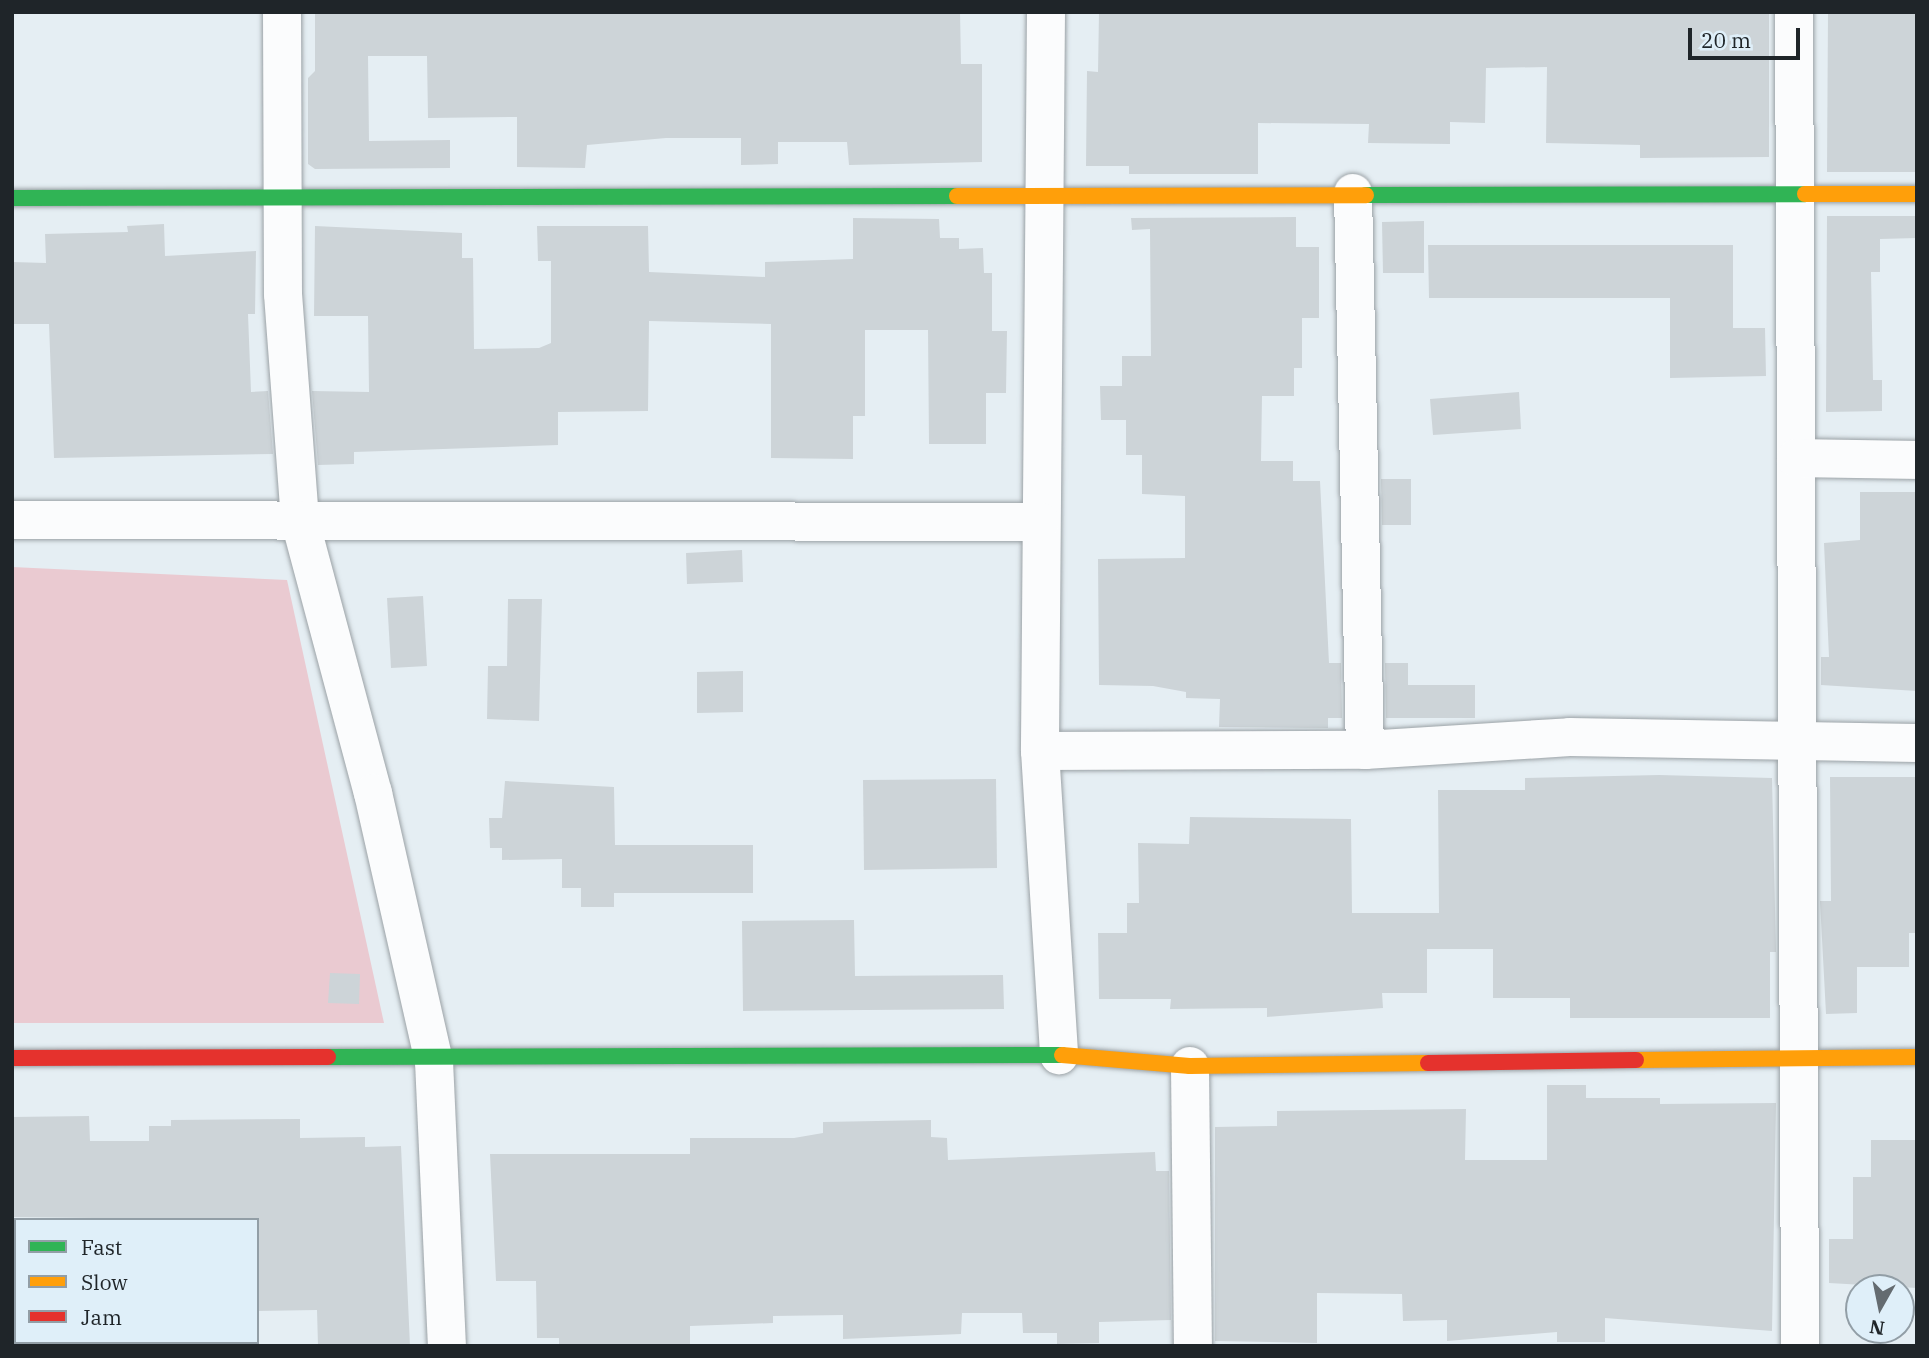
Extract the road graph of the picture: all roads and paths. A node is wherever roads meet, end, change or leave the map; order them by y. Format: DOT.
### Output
graph roads {
  1 [pos="282,12"];
  2 [pos="1046,12"];
  3 [pos="1794,12"];
  4 [pos="1795,191"];
  5 [pos="1353,193"];
  6 [pos="1044,194"];
  7 [pos="1917,194"];
  8 [pos="281,197"];
  9 [pos="12,198"];
  10 [pos="1796,458"];
  11 [pos="1917,460"];
  12 [pos="12,520"];
  13 [pos="300,521"];
  14 [pos="1040,522"];
  15 [pos="1797,743"];
  16 [pos="1917,743"];
  17 [pos="1366,750"];
  18 [pos="1040,751"];
  19 [pos="1059,1055"];
  20 [pos="1799,1057"];
  21 [pos="1917,1057"];
  22 [pos="12,1058"];
  23 [pos="434,1061"];
  24 [pos="1190,1066"];
  25 [pos="447,1346"];
  26 [pos="1193,1346"];
  27 [pos="1800,1346"];
  1 -- 8 [label="street"];
  2 -- 6 [label="street"];
  3 -- 4 [label="street"];
  4 -- 5 [label="street"];
  4 -- 7 [label="street"];
  4 -- 10 [label="street"];
  5 -- 6 [label="street"];
  5 -- 17 [label="street"];
  6 -- 8 [label="street"];
  6 -- 14 [label="street"];
  8 -- 9 [label="street"];
  8 -- 13 [label="street"];
  10 -- 11 [label="street"];
  10 -- 15 [label="street"];
  12 -- 13 [label="street"];
  13 -- 14 [label="street"];
  13 -- 23 [label="street"];
  14 -- 18 [label="street"];
  15 -- 16 [label="street"];
  15 -- 17 [label="street"];
  15 -- 20 [label="street"];
  17 -- 18 [label="street"];
  18 -- 19 [label="street"];
  19 -- 23 [label="street"];
  19 -- 24 [label="street"];
  20 -- 21 [label="street"];
  20 -- 24 [label="street"];
  20 -- 27 [label="street"];
  22 -- 23 [label="street"];
  23 -- 25 [label="street"];
  24 -- 26 [label="street"];
}
